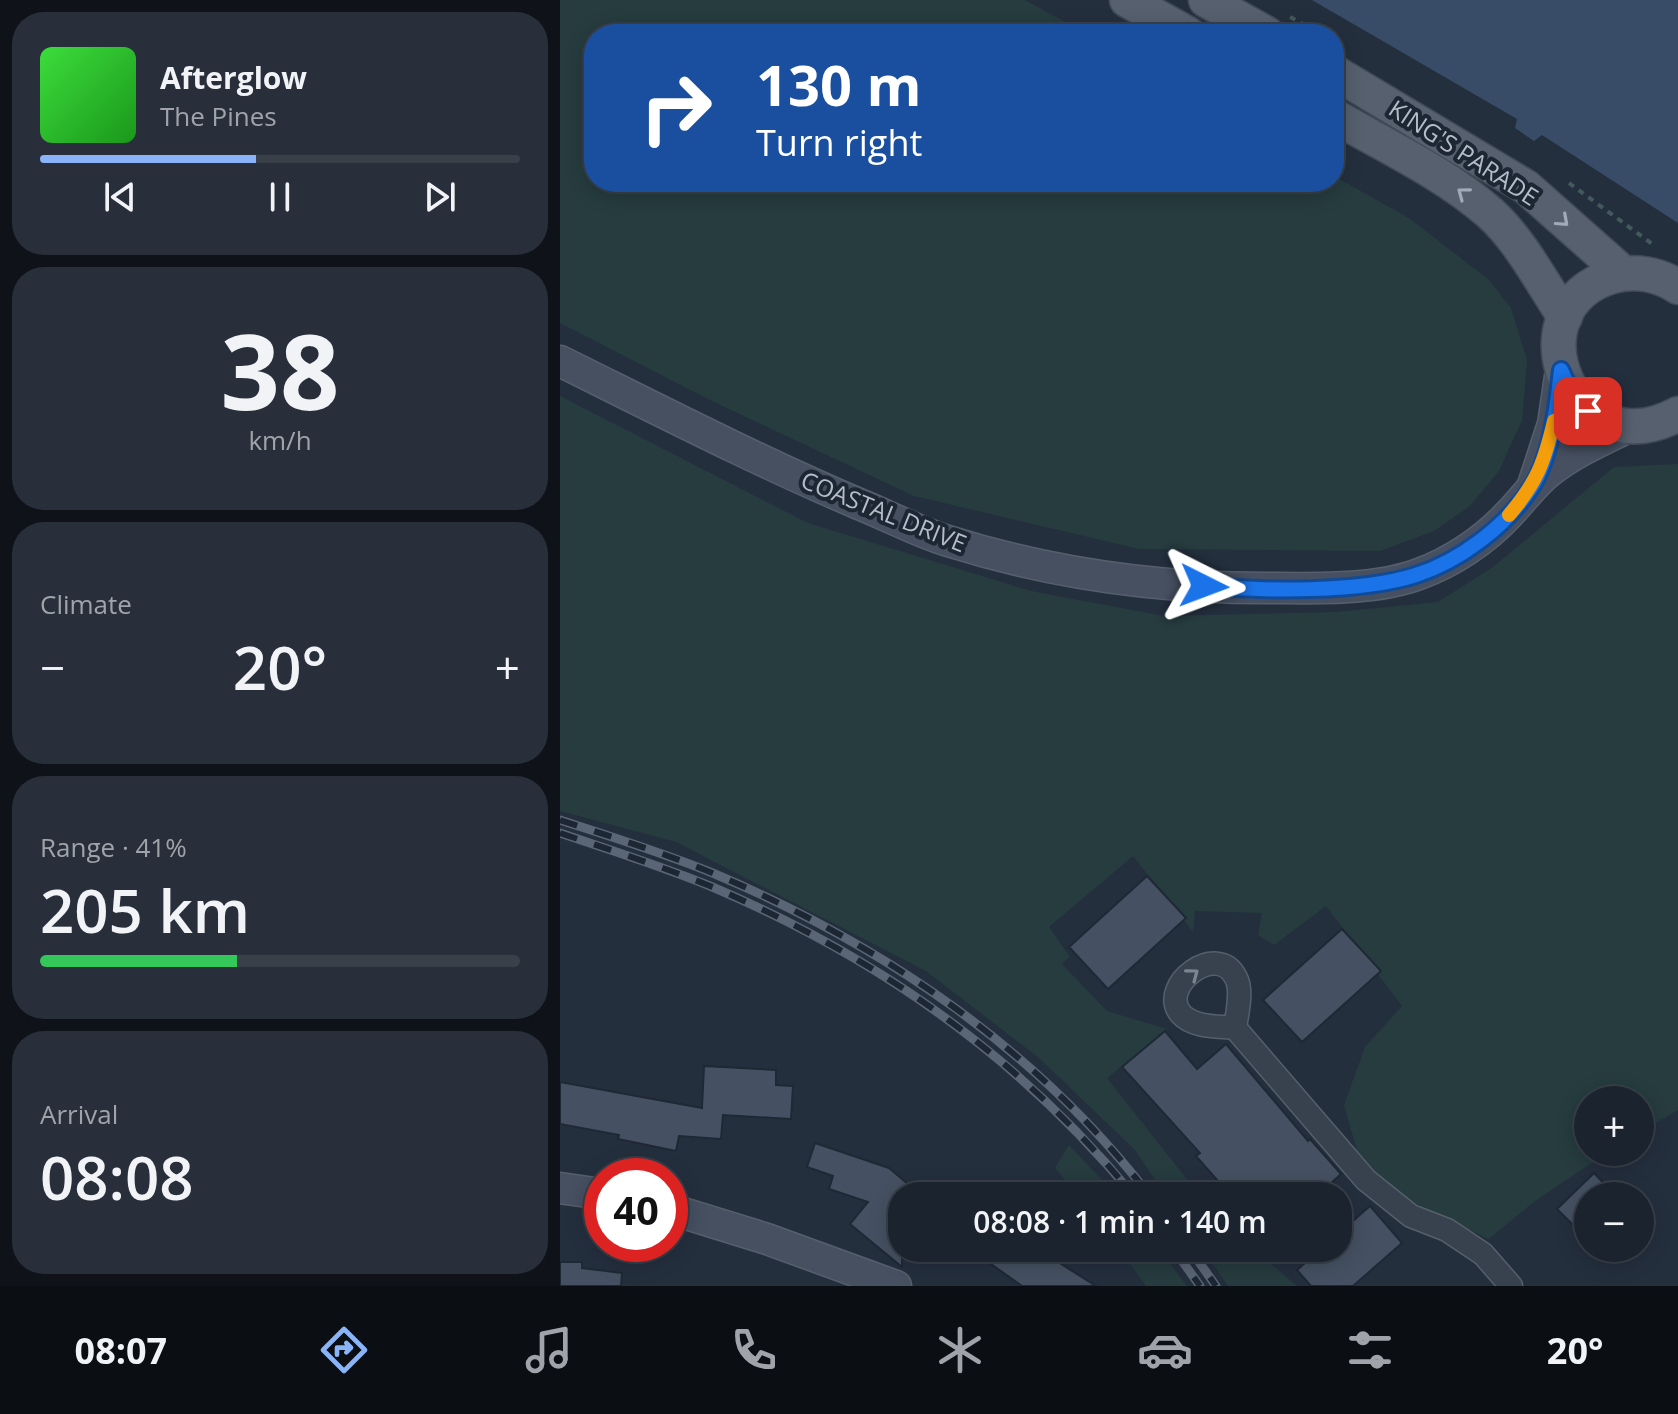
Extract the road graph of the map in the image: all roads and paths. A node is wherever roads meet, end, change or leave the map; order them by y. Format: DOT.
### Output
graph roads {
  1 [pos="1127,0"];
  2 [pos="1206,0"];
  3 [pos="1170,24"];
  4 [pos="1249,24"];
  5 [pos="1344,78"];
  6 [pos="1344,122"];
  7 [pos="1623,273"];
  8 [pos="1678,287"];
  9 [pos="1565,317"];
  10 [pos="560,361"];
  11 [pos="1561,370"];
  12 [pos="1674,419"];
  13 [pos="1629,427"];
  14 [pos="1533,487"];
  15 [pos="1235,1028"];
  16 [pos="560,1188"];
  17 [pos="584,1191"];
  18 [pos="688,1215"];
  19 [pos="896,1286"];
  20 [pos="1511,1286"];
  1 -- 3 [label="main road"];
  2 -- 4 [label="main road"];
  5 -- 7 [label="main road, KING'S PARADE, one-way"];
  9 -- 6 [label="main road, KING'S PARADE, one-way"];
  7 -- 8 [label="main road"];
  7 -- 9 [label="main road"];
  9 -- 11 [label="main road"];
  10 -- 14 [label="street, COASTAL DRIVE"];
  11 -- 13 [label="main road"];
  11 -- 14 [label="street, COASTAL DRIVE"];
  12 -- 13 [label="main road"];
  13 -- 14 [label="street, COASTAL DRIVE"];
  15 -- 20 [label="street"];
  16 -- 17 [label="street"];
  18 -- 19 [label="street"];
}
